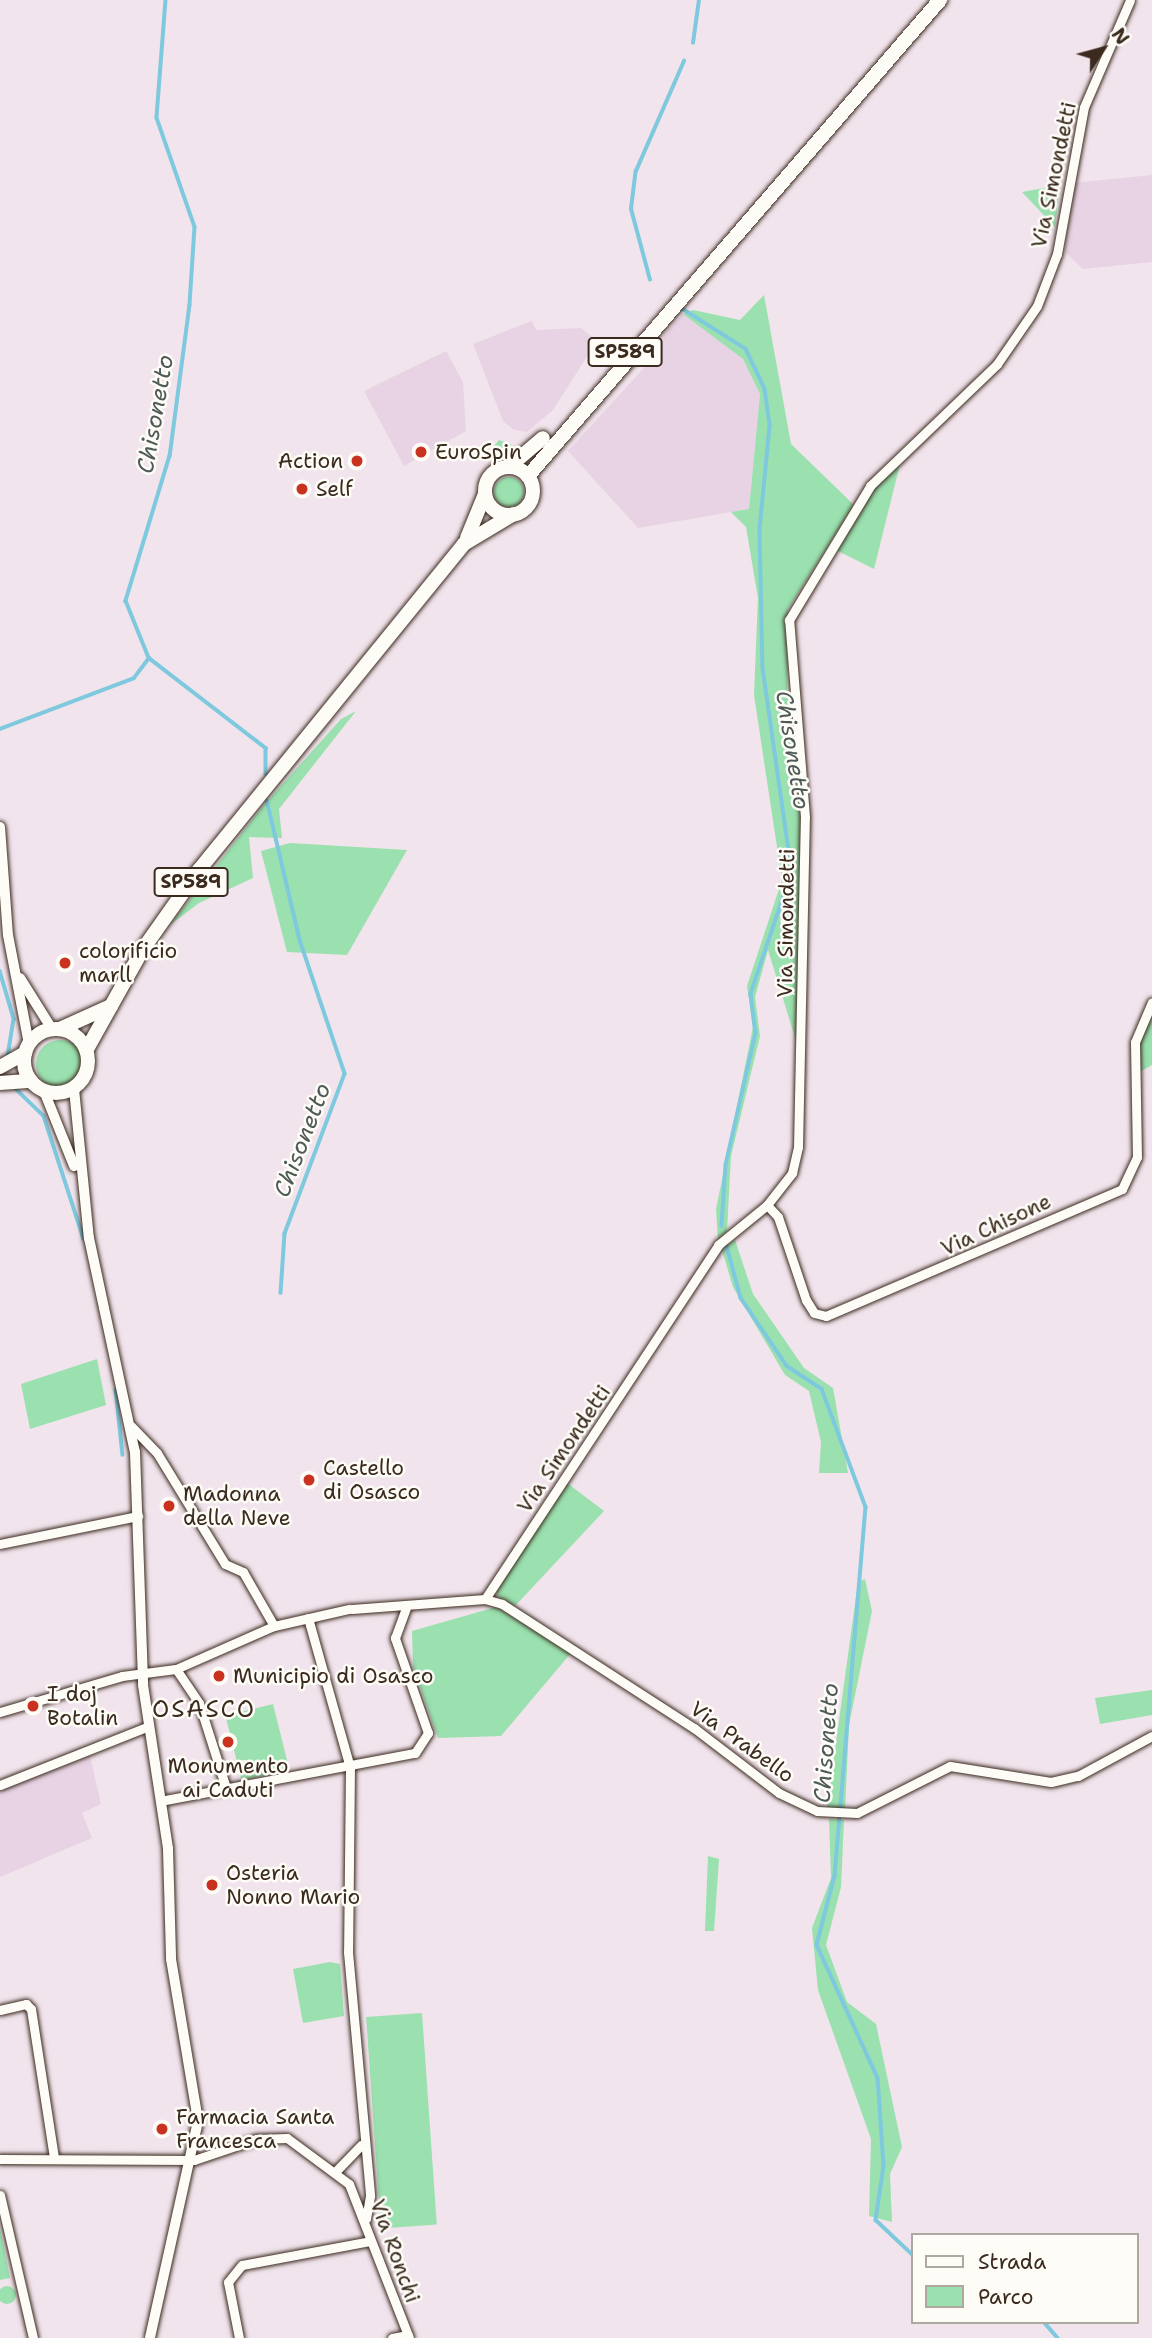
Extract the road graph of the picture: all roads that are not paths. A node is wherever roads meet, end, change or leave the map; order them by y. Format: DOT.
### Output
graph roads {
  1 [pos="940,0"];
  2 [pos="1130,0"];
  3 [pos="738,235"];
  4 [pos="510,466"];
  5 [pos="528,476"];
  6 [pos="485,494"];
  7 [pos="514,514"];
  8 [pos="464,544"];
  9 [pos="0,827"];
  10 [pos="14,969"];
  11 [pos="1152,1003"];
  12 [pos="112,1005"];
  13 [pos="56,1029"];
  14 [pos="27,1049"];
  15 [pos="86,1049"];
  16 [pos="0,1067"];
  17 [pos="31,1081"];
  18 [pos="0,1083"];
  19 [pos="74,1089"];
  20 [pos="44,1091"];
  21 [pos="85,1204"];
  22 [pos="767,1205"];
  23 [pos="131,1426"];
  24 [pos="138,1516"];
  25 [pos="0,1544"];
  26 [pos="485,1599"];
  27 [pos="407,1608"];
  28 [pos="308,1618"];
  29 [pos="274,1626"];
  30 [pos="176,1669"];
  31 [pos="142,1672"];
  32 [pos="0,1712"];
  33 [pos="149,1726"];
  34 [pos="1152,1736"];
  35 [pos="350,1767"];
  36 [pos="0,1785"];
  37 [pos="225,1786"];
  38 [pos="160,1801"];
  39 [pos="0,2010"];
  40 [pos="361,2145"];
  41 [pos="54,2158"];
  42 [pos="0,2160"];
  43 [pos="194,2160"];
  44 [pos="336,2171"];
  45 [pos="0,2194"];
  46 [pos="366,2219"];
  47 [pos="370,2241"];
  48 [pos="408,2337"];
  49 [pos="33,2338"];
  50 [pos="150,2338"];
  51 [pos="239,2338"];
  52 [pos="392,2338"];
  1 -- 3 [label="main road, SP589"];
  2 -- 22 [label="street, Via Simondetti"];
  3 -- 4 [label="main road, SP589"];
  3 -- 5 [label="main road, SP589"];
  4 -- 5 [label="main road"];
  4 -- 6 [label="main road, SP589"];
  5 -- 7 [label="main road, SP589"];
  6 -- 7 [label="main road"];
  6 -- 8 [label="main road, SP589"];
  7 -- 8 [label="main road, SP589"];
  8 -- 12 [label="main road, SP589"];
  9 -- 10 [label="street"];
  10 -- 13 [label="street"];
  10 -- 14 [label="street"];
  11 -- 22 [label="street, Via Chisone"];
  12 -- 13 [label="main road"];
  12 -- 15 [label="main road, SP589"];
  13 -- 14 [label="main road"];
  13 -- 15 [label="main road"];
  14 -- 16 [label="main road"];
  14 -- 17 [label="main road"];
  15 -- 19 [label="main road, SP589"];
  17 -- 18 [label="main road"];
  17 -- 20 [label="main road"];
  19 -- 20 [label="main road"];
  19 -- 21 [label="street, SP589"];
  20 -- 21 [label="street, SP589"];
  21 -- 23 [label="street, SP589"];
  22 -- 26 [label="street, Via Simondetti"];
  23 -- 24 [label="street, SP589"];
  23 -- 29 [label="street"];
  24 -- 25 [label="street"];
  24 -- 31 [label="street, SP589"];
  26 -- 27 [label="street"];
  26 -- 34 [label="street, Via Prabello"];
  27 -- 28 [label="street"];
  27 -- 35 [label="street"];
  28 -- 29 [label="street"];
  28 -- 35 [label="street"];
  29 -- 30 [label="street"];
  30 -- 31 [label="street"];
  30 -- 37 [label="street"];
  31 -- 32 [label="street"];
  31 -- 33 [label="street, SP589"];
  33 -- 36 [label="street"];
  33 -- 38 [label="street, SP589"];
  35 -- 37 [label="street"];
  35 -- 40 [label="street"];
  37 -- 38 [label="street"];
  38 -- 43 [label="street, SP589"];
  39 -- 41 [label="street"];
  40 -- 44 [label="street"];
  40 -- 46 [label="street"];
  41 -- 42 [label="street, Via Ronchi"];
  41 -- 43 [label="street, Via Ronchi"];
  43 -- 44 [label="street, Via Ronchi"];
  43 -- 50 [label="street, SP589"];
  44 -- 46 [label="street, Via Ronchi"];
  45 -- 49 [label="street"];
  46 -- 47 [label="street, Via Ronchi"];
  47 -- 48 [label="street, Via Ronchi"];
  47 -- 51 [label="street"];
  48 -- 52 [label="street"];
}
